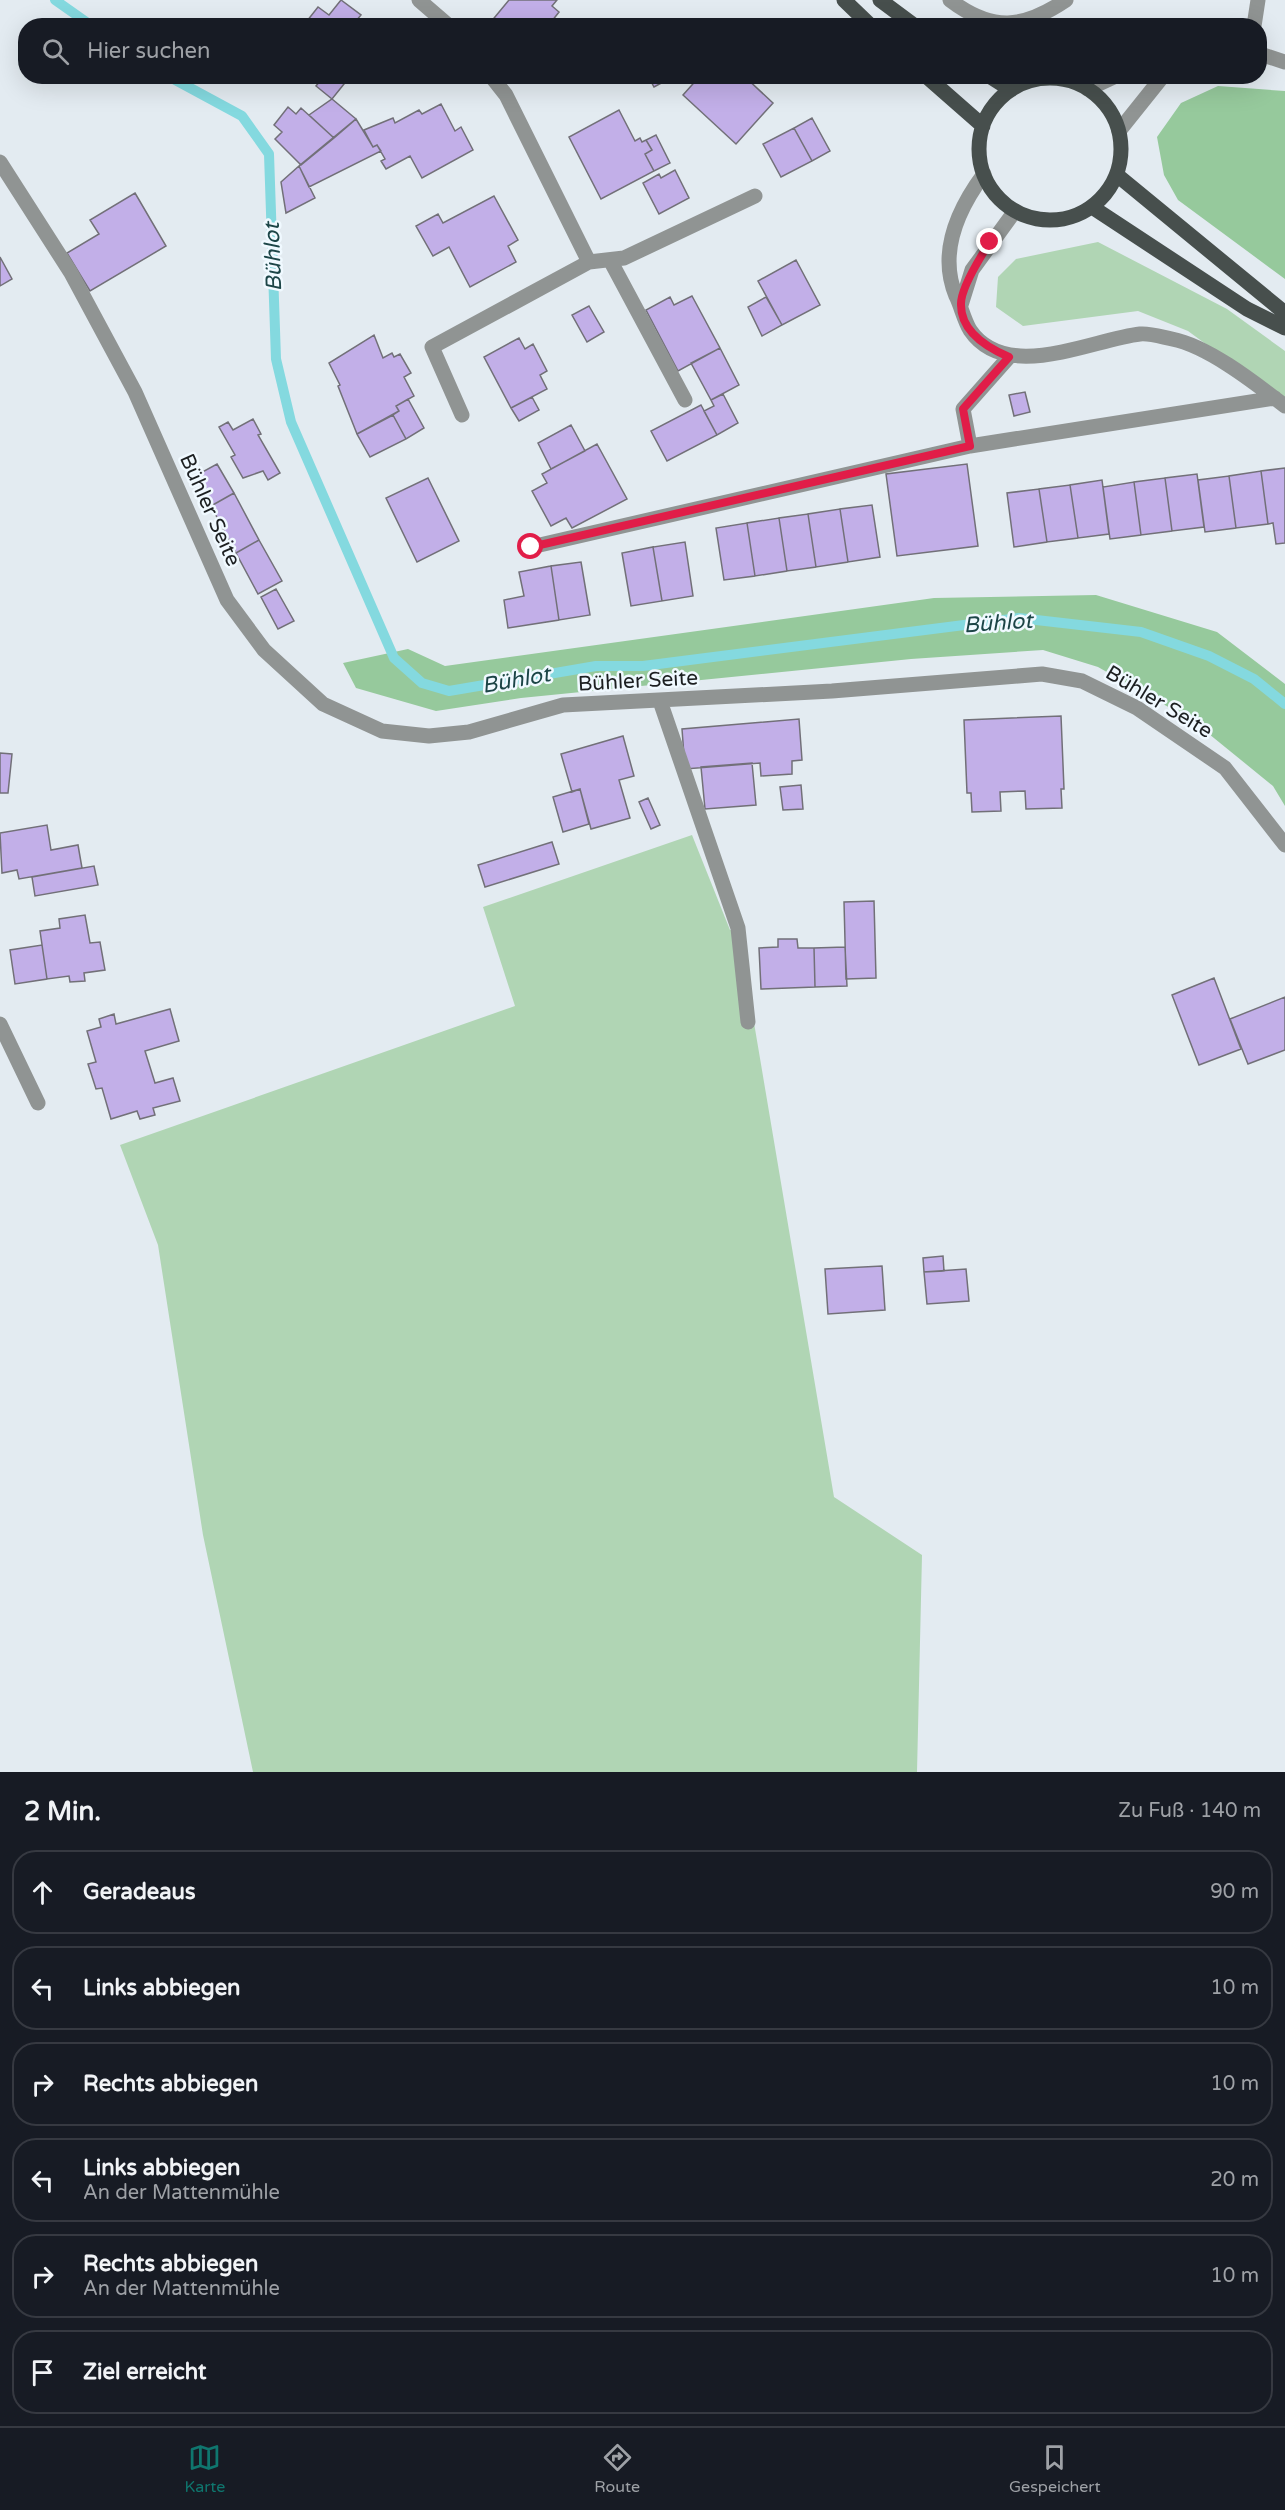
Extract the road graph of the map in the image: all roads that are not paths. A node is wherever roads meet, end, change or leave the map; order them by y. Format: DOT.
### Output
graph roads {
  1 [pos="419,0"];
  2 [pos="843,0"];
  3 [pos="880,0"];
  4 [pos="950,0"];
  5 [pos="1066,0"];
  6 [pos="1258,0"];
  7 [pos="440,18"];
  8 [pos="862,18"];
  9 [pos="904,18"];
  10 [pos="979,18"];
  11 [pos="1033,18"];
  12 [pos="1255,18"];
  13 [pos="1267,56"];
  14 [pos="1285,62"];
  15 [pos="497,84"];
  16 [pos="935,84"];
  17 [pos="1002,84"];
  18 [pos="1025,84"];
  19 [pos="1075,84"];
  20 [pos="1099,84"];
  21 [pos="1156,84"];
  22 [pos="1088,89"];
  23 [pos="1011,90"];
  24 [pos="983,126"];
  25 [pos="1119,130"];
  26 [pos="0,162"];
  27 [pos="984,174"];
  28 [pos="1117,175"];
  29 [pos="755,196"];
  30 [pos="1092,207"];
  31 [pos="1016,211"];
  32 [pos="610,260"];
  33 [pos="589,262"];
  34 [pos="961,305"];
  35 [pos="1285,313"];
  36 [pos="1285,328"];
  37 [pos="1009,357"];
  38 [pos="685,400"];
  39 [pos="1280,402"];
  40 [pos="462,415"];
  41 [pos="970,446"];
  42 [pos="531,547"];
  43 [pos="660,701"];
  44 [pos="1285,845"];
  45 [pos="748,1022"];
  46 [pos="0,1024"];
  47 [pos="38,1103"];
  1 -- 7 [label="street"];
  2 -- 8 [label="main road"];
  3 -- 9 [label="main road"];
  4 -- 10 [label="street"];
  5 -- 11 [label="street"];
  6 -- 12 [label="street"];
  13 -- 14 [label="street"];
  15 -- 33 [label="street"];
  16 -- 24 [label="main road"];
  17 -- 23 [label="main road"];
  18 -- 23 [label="main road"];
  19 -- 22 [label="main road"];
  20 -- 22 [label="street"];
  21 -- 25 [label="street"];
  22 -- 25 [label="main road"];
  23 -- 24 [label="main road"];
  24 -- 27 [label="main road"];
  25 -- 28 [label="main road"];
  26 -- 43 [label="street, Bühler Seite"];
  27 -- 31 [label="main road"];
  27 -- 34 [label="street"];
  28 -- 30 [label="main road"];
  28 -- 35 [label="main road"];
  29 -- 32 [label="street"];
  30 -- 31 [label="main road"];
  30 -- 36 [label="main road"];
  31 -- 34 [label="street"];
  32 -- 33 [label="street"];
  32 -- 38 [label="street"];
  33 -- 40 [label="street"];
  34 -- 37 [label="street"];
  37 -- 39 [label="street"];
  37 -- 41 [label="street"];
  39 -- 41 [label="street"];
  41 -- 42 [label="street"];
  43 -- 44 [label="street, Bühler Seite"];
  43 -- 45 [label="street"];
  46 -- 47 [label="street"];
}
